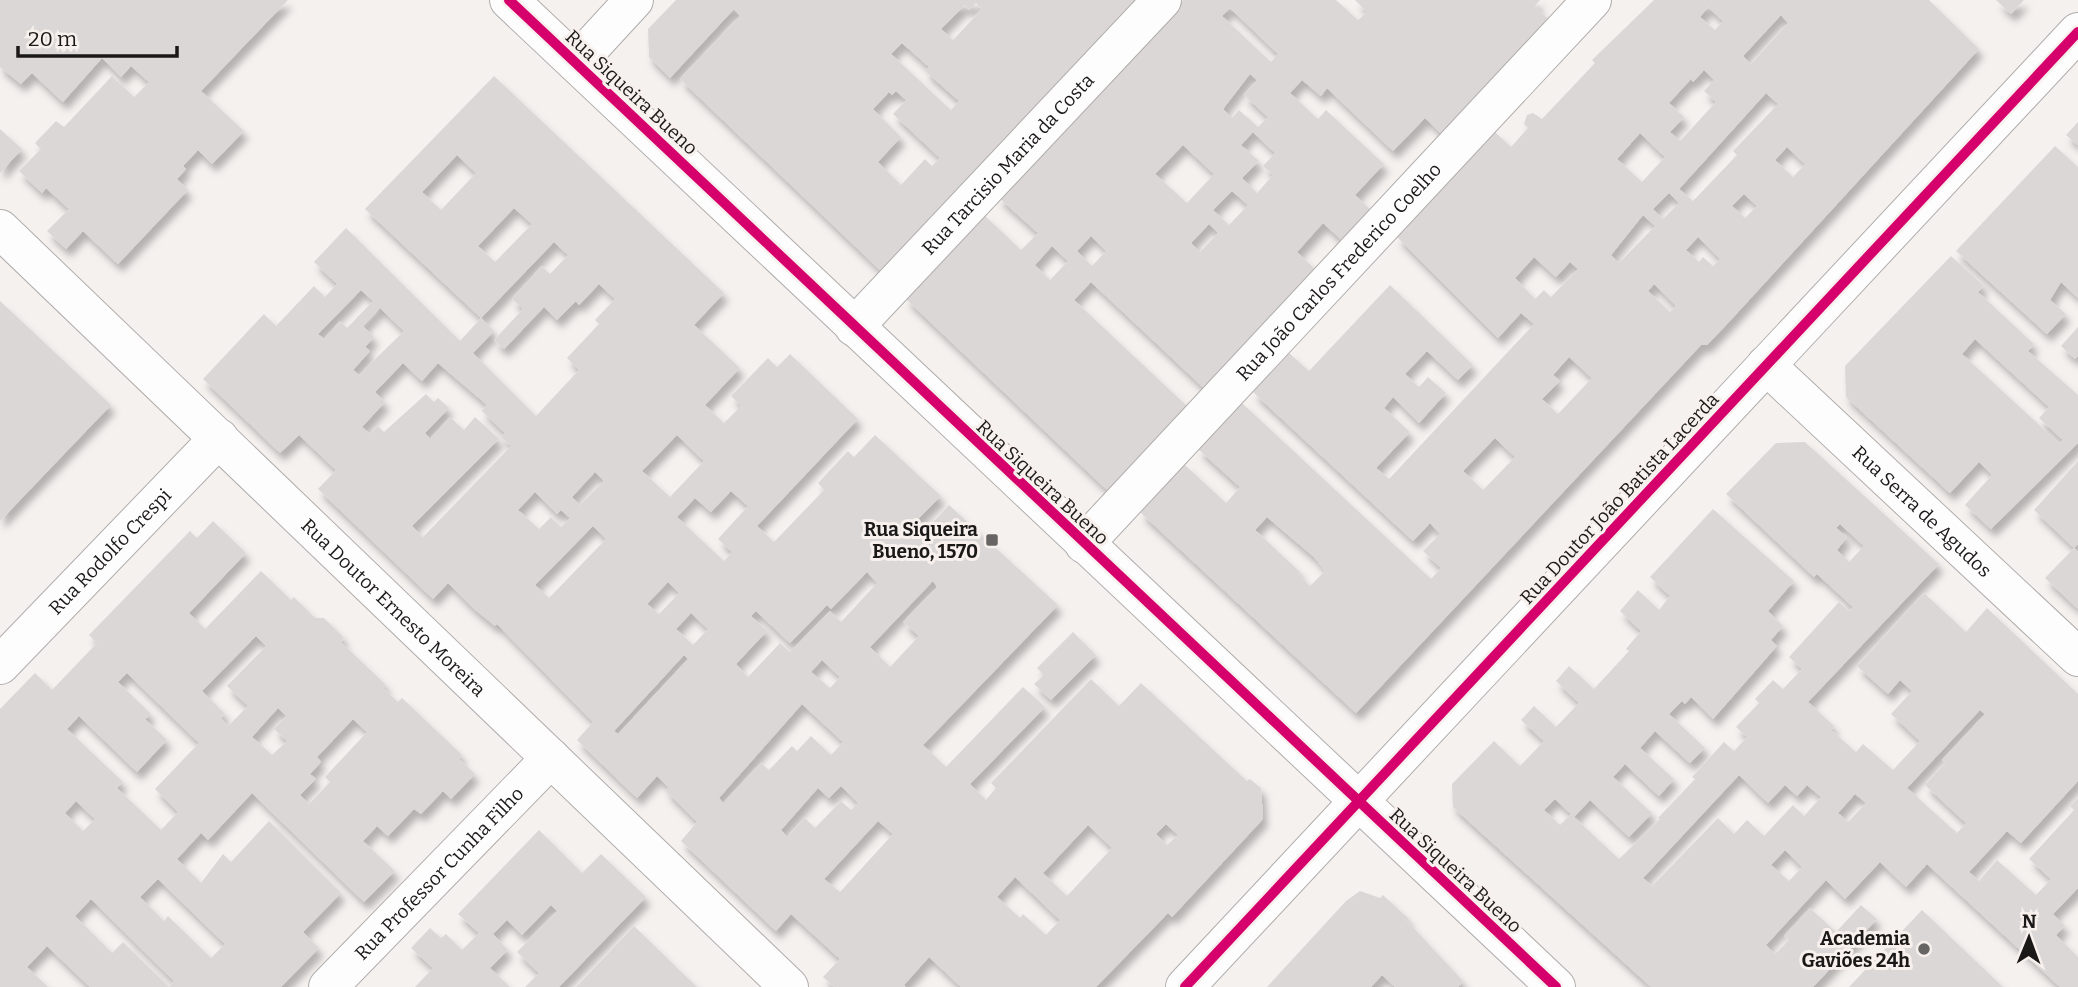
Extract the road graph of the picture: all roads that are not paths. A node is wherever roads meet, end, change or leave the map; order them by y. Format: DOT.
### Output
graph roads {
  1 [pos="509,0"];
  2 [pos="634,0"];
  3 [pos="1162,0"];
  4 [pos="1592,0"];
  5 [pos="2078,33"];
  6 [pos="576,63"];
  7 [pos="0,229"];
  8 [pos="854,327"];
  9 [pos="1766,365"];
  10 [pos="219,438"];
  11 [pos="1084,544"];
  12 [pos="2078,657"];
  13 [pos="0,665"];
  14 [pos="551,758"];
  15 [pos="1358,802"];
  16 [pos="328,987"];
  17 [pos="789,987"];
  18 [pos="1185,987"];
  19 [pos="1556,987"];
  1 -- 6 [label="street, Rua Siqueira Bueno"];
  2 -- 6 [label="street"];
  3 -- 8 [label="street, Rua Tarcisio Maria da Costa"];
  4 -- 11 [label="street, Rua João Carlos Frederico Coelho"];
  5 -- 9 [label="street, Rua Doutor João Batista Lacerda"];
  6 -- 8 [label="street, Rua Siqueira Bueno"];
  7 -- 10 [label="street, Rua Doutor Ernesto Moreira"];
  8 -- 11 [label="street, Rua Siqueira Bueno"];
  9 -- 12 [label="street, Rua Serra de Agudos"];
  9 -- 15 [label="street, Rua Doutor João Batista Lacerda"];
  10 -- 13 [label="street, Rua Rodolfo Crespi"];
  10 -- 14 [label="street, Rua Doutor Ernesto Moreira"];
  11 -- 15 [label="street, Rua Siqueira Bueno"];
  14 -- 16 [label="street, Rua Professor Cunha Filho"];
  14 -- 17 [label="street, Rua Doutor Ernesto Moreira"];
  15 -- 18 [label="street, Rua Doutor João Batista Lacerda"];
  15 -- 19 [label="street, Rua Siqueira Bueno"];
}
